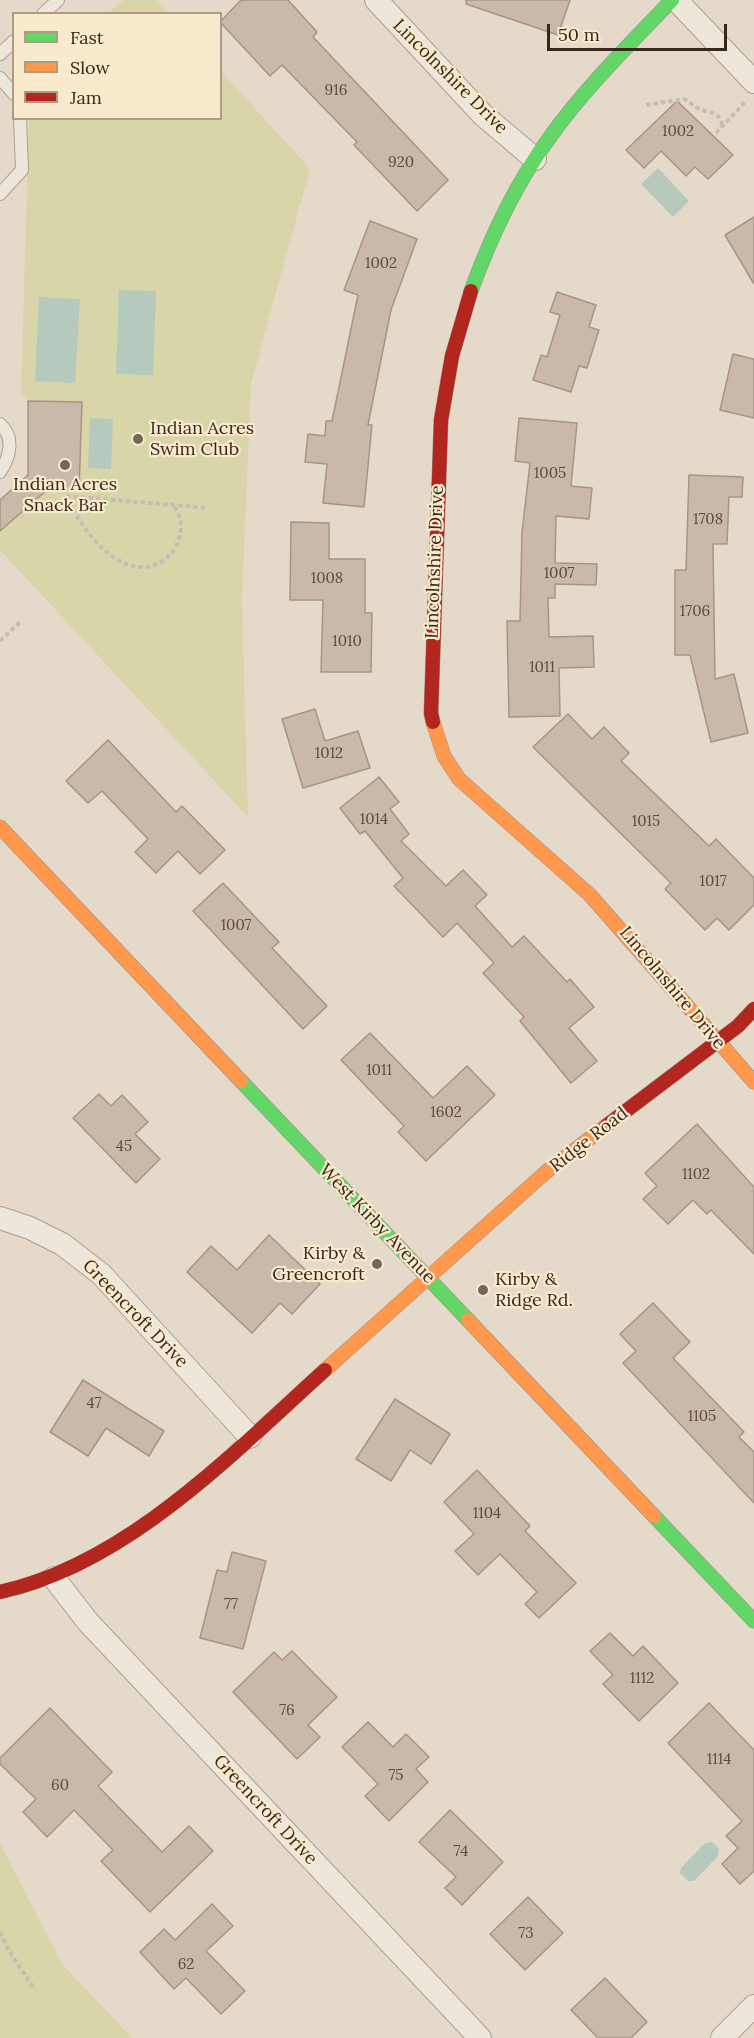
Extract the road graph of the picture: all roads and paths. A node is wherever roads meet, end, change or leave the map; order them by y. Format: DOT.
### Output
graph roads {
  1 [pos="58,0"];
  2 [pos="376,0"];
  3 [pos="674,0"];
  4 [pos="45,12"];
  5 [pos="12,43"];
  6 [pos="0,54"];
  7 [pos="0,78"];
  8 [pos="12,92"];
  9 [pos="750,92"];
  10 [pos="645,105"];
  11 [pos="20,120"];
  12 [pos="722,126"];
  13 [pos="716,133"];
  14 [pos="535,159"];
  15 [pos="0,194"];
  16 [pos="0,424"];
  17 [pos="0,472"];
  18 [pos="173,505"];
  19 [pos="208,508"];
  20 [pos="20,622"];
  21 [pos="0,641"];
  22 [pos="0,827"];
  23 [pos="754,1009"];
  24 [pos="716,1041"];
  25 [pos="754,1082"];
  26 [pos="0,1218"];
  27 [pos="428,1276"];
  28 [pos="250,1437"];
  29 [pos="54,1578"];
  30 [pos="0,1592"];
  31 [pos="754,1621"];
  32 [pos="0,1932"];
  33 [pos="33,1987"];
  34 [pos="754,2006"];
  35 [pos="480,2038"];
  36 [pos="722,2038"];
  1 -- 4 [label="lane"];
  2 -- 14 [label="street, Lincolnshire Drive"];
  3 -- 9 [label="street"];
  3 -- 14 [label="street"];
  5 -- 6 [label="lane"];
  7 -- 8 [label="lane"];
  9 -- 12 [label="path"];
  10 -- 12 [label="path"];
  11 -- 15 [label="lane"];
  12 -- 13 [label="path"];
  14 -- 24 [label="street, Lincolnshire Drive"];
  16 -- 17 [label="lane"];
  18 -- 18 [label="path"];
  18 -- 19 [label="path"];
  20 -- 21 [label="path"];
  22 -- 27 [label="street, West Kirby Avenue"];
  23 -- 24 [label="street, Ridge Road"];
  24 -- 25 [label="street, Lincolnshire Drive"];
  24 -- 27 [label="street, Ridge Road"];
  26 -- 28 [label="street, Greencroft Drive"];
  27 -- 28 [label="street"];
  27 -- 31 [label="street, West Kirby Avenue"];
  28 -- 29 [label="street"];
  29 -- 30 [label="street"];
  29 -- 35 [label="street, Greencroft Drive"];
  32 -- 33 [label="path"];
  34 -- 36 [label="street"];
}
